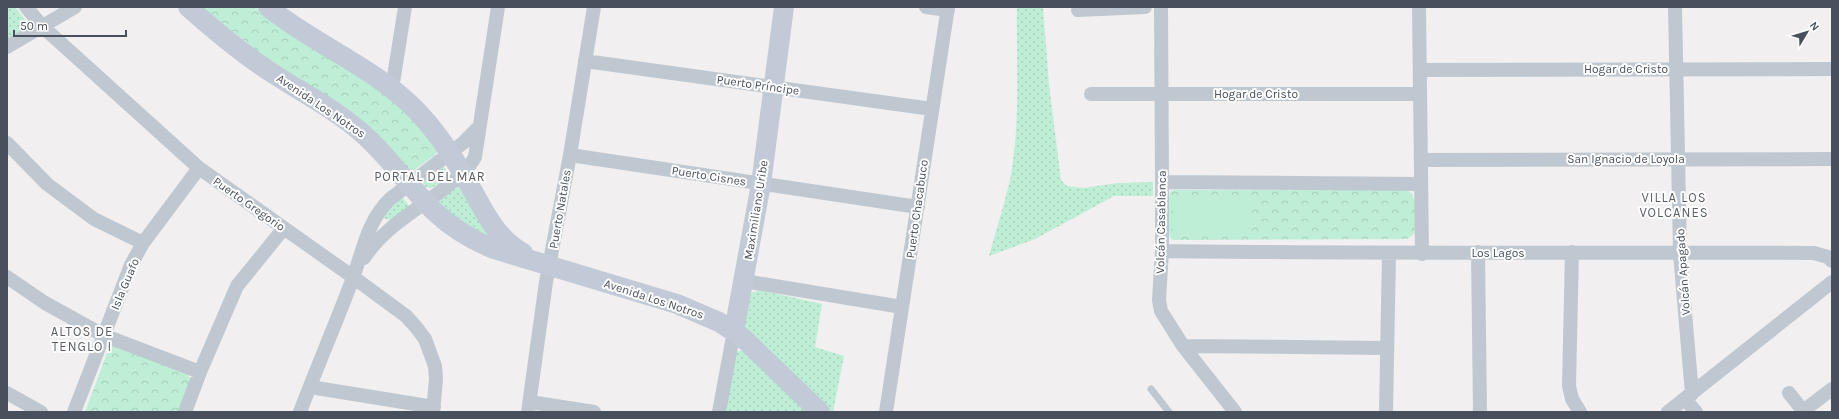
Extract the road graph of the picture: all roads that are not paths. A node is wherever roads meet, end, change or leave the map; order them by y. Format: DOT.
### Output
graph roads {
  1 [pos="26,7"];
  2 [pos="75,7"];
  3 [pos="188,7"];
  4 [pos="268,7"];
  5 [pos="405,7"];
  6 [pos="498,7"];
  7 [pos="594,7"];
  8 [pos="784,7"];
  9 [pos="926,7"];
  10 [pos="1145,7"];
  11 [pos="1161,7"];
  12 [pos="1419,7"];
  13 [pos="1674,7"];
  14 [pos="948,9"];
  15 [pos="1078,10"];
  16 [pos="43,27"];
  17 [pos="7,47"];
  18 [pos="585,60"];
  19 [pos="1676,69"];
  20 [pos="1420,70"];
  21 [pos="1832,70"];
  22 [pos="774,87"];
  23 [pos="392,89"];
  24 [pos="1091,94"];
  25 [pos="1162,94"];
  26 [pos="1420,94"];
  27 [pos="932,109"];
  28 [pos="479,127"];
  29 [pos="7,143"];
  30 [pos="450,153"];
  31 [pos="570,155"];
  32 [pos="1678,159"];
  33 [pos="1832,159"];
  34 [pos="1421,160"];
  35 [pos="199,168"];
  36 [pos="463,173"];
  37 [pos="1162,182"];
  38 [pos="410,184"];
  39 [pos="761,184"];
  40 [pos="1421,184"];
  41 [pos="426,203"];
  42 [pos="918,207"];
  43 [pos="284,228"];
  44 [pos="143,243"];
  45 [pos="1162,251"];
  46 [pos="1478,252"];
  47 [pos="1572,252"];
  48 [pos="1389,254"];
  49 [pos="1422,254"];
  50 [pos="1680,254"];
  51 [pos="1832,261"];
  52 [pos="550,266"];
  53 [pos="7,277"];
  54 [pos="353,277"];
  55 [pos="744,281"];
  56 [pos="1832,282"];
  57 [pos="902,307"];
  58 [pos="734,331"];
  59 [pos="103,335"];
  60 [pos="1183,346"];
  61 [pos="1387,348"];
  62 [pos="200,372"];
  63 [pos="310,387"];
  64 [pos="1151,389"];
  65 [pos="1832,389"];
  66 [pos="7,393"];
  67 [pos="1789,393"];
  68 [pos="1688,396"];
  69 [pos="529,407"];
  70 [pos="434,410"];
  71 [pos="41,412"];
  72 [pos="74,412"];
  73 [pos="185,412"];
  74 [pos="300,412"];
  75 [pos="594,412"];
  76 [pos="719,412"];
  77 [pos="820,412"];
  78 [pos="886,412"];
  79 [pos="1169,412"];
  80 [pos="1235,412"];
  81 [pos="1386,412"];
  82 [pos="1480,412"];
  83 [pos="1580,412"];
  84 [pos="1668,412"];
  85 [pos="1696,412"];
  86 [pos="1803,412"];
  1 -- 16 [label="street, Puerto Gregorio"];
  2 -- 16 [label="street"];
  3 -- 38 [label="main road, Avenida Los Notros"];
  4 -- 23 [label="main road, Avenida Los Notros"];
  5 -- 23 [label="street"];
  6 -- 28 [label="street"];
  7 -- 18 [label="street, Puerto Natales"];
  8 -- 22 [label="main road, Maximiliano Uribe"];
  9 -- 14 [label="street"];
  10 -- 15 [label="street"];
  11 -- 25 [label="street, Volcán Casablanca"];
  12 -- 20 [label="street"];
  13 -- 19 [label="street, Volcán Apagado"];
  14 -- 27 [label="street, Puerto Chacabuco"];
  16 -- 17 [label="street"];
  16 -- 35 [label="street, Puerto Gregorio"];
  18 -- 22 [label="street, Puerto Príncipe"];
  18 -- 31 [label="street, Puerto Natales"];
  19 -- 20 [label="street, Hogar de Cristo"];
  19 -- 21 [label="street, Hogar de Cristo"];
  19 -- 32 [label="street, Volcán Apagado"];
  20 -- 26 [label="street"];
  22 -- 27 [label="street, Puerto Príncipe"];
  22 -- 39 [label="main road, Maximiliano Uribe"];
  23 -- 30 [label="main road, Avenida Los Notros"];
  24 -- 25 [label="street, Hogar de Cristo"];
  25 -- 26 [label="street, Hogar de Cristo"];
  25 -- 37 [label="street, Volcán Casablanca"];
  26 -- 34 [label="street"];
  27 -- 42 [label="street, Puerto Chacabuco"];
  28 -- 30 [label="street"];
  28 -- 36 [label="street"];
  29 -- 44 [label="street"];
  30 -- 36 [label="main road, Avenida Los Notros"];
  30 -- 38 [label="street"];
  31 -- 39 [label="street, Puerto Cisnes"];
  31 -- 52 [label="street, Puerto Natales"];
  32 -- 33 [label="street, San Ignacio de Loyola"];
  32 -- 34 [label="street, San Ignacio de Loyola"];
  32 -- 50 [label="street, Volcán Apagado"];
  34 -- 40 [label="street"];
  35 -- 43 [label="street, Puerto Gregorio"];
  35 -- 44 [label="street, Isla Guafo"];
  36 -- 41 [label="street"];
  36 -- 52 [label="main road, Avenida Los Notros"];
  37 -- 40 [label="street"];
  37 -- 45 [label="street, Volcán Casablanca"];
  38 -- 41 [label="main road, Avenida Los Notros"];
  38 -- 54 [label="street"];
  39 -- 42 [label="street, Puerto Cisnes"];
  39 -- 55 [label="main road, Maximiliano Uribe"];
  40 -- 49 [label="street"];
  41 -- 52 [label="main road, Avenida Los Notros"];
  41 -- 54 [label="street"];
  42 -- 57 [label="street, Puerto Chacabuco"];
  43 -- 54 [label="street, Puerto Gregorio"];
  43 -- 62 [label="street"];
  44 -- 59 [label="street, Isla Guafo"];
  45 -- 48 [label="street, Los Lagos"];
  45 -- 60 [label="street, Volcán Casablanca"];
  46 -- 47 [label="street, Los Lagos"];
  46 -- 49 [label="street, Los Lagos"];
  46 -- 82 [label="street"];
  47 -- 50 [label="street, Los Lagos"];
  47 -- 83 [label="street"];
  48 -- 49 [label="street, Los Lagos"];
  48 -- 61 [label="street"];
  50 -- 51 [label="street, Los Lagos"];
  50 -- 68 [label="street, Volcán Apagado"];
  52 -- 58 [label="main road, Avenida Los Notros"];
  52 -- 69 [label="street, Puerto Natales"];
  53 -- 59 [label="street"];
  54 -- 63 [label="street"];
  54 -- 70 [label="street, Puerto Gregorio"];
  55 -- 57 [label="street"];
  55 -- 58 [label="main road, Maximiliano Uribe"];
  56 -- 68 [label="street"];
  57 -- 78 [label="street, Puerto Chacabuco"];
  58 -- 76 [label="street, Maximiliano Uribe"];
  58 -- 77 [label="main road, Avenida Los Notros"];
  59 -- 62 [label="street"];
  59 -- 72 [label="street, Isla Guafo"];
  60 -- 61 [label="street"];
  60 -- 80 [label="street, Volcán Casablanca"];
  61 -- 81 [label="street"];
  62 -- 73 [label="street"];
  63 -- 70 [label="street"];
  63 -- 74 [label="street"];
  64 -- 79 [label="lane"];
  65 -- 86 [label="street"];
  66 -- 71 [label="street"];
  67 -- 86 [label="street"];
  68 -- 84 [label="street"];
  68 -- 85 [label="street"];
  69 -- 75 [label="street"];
}
